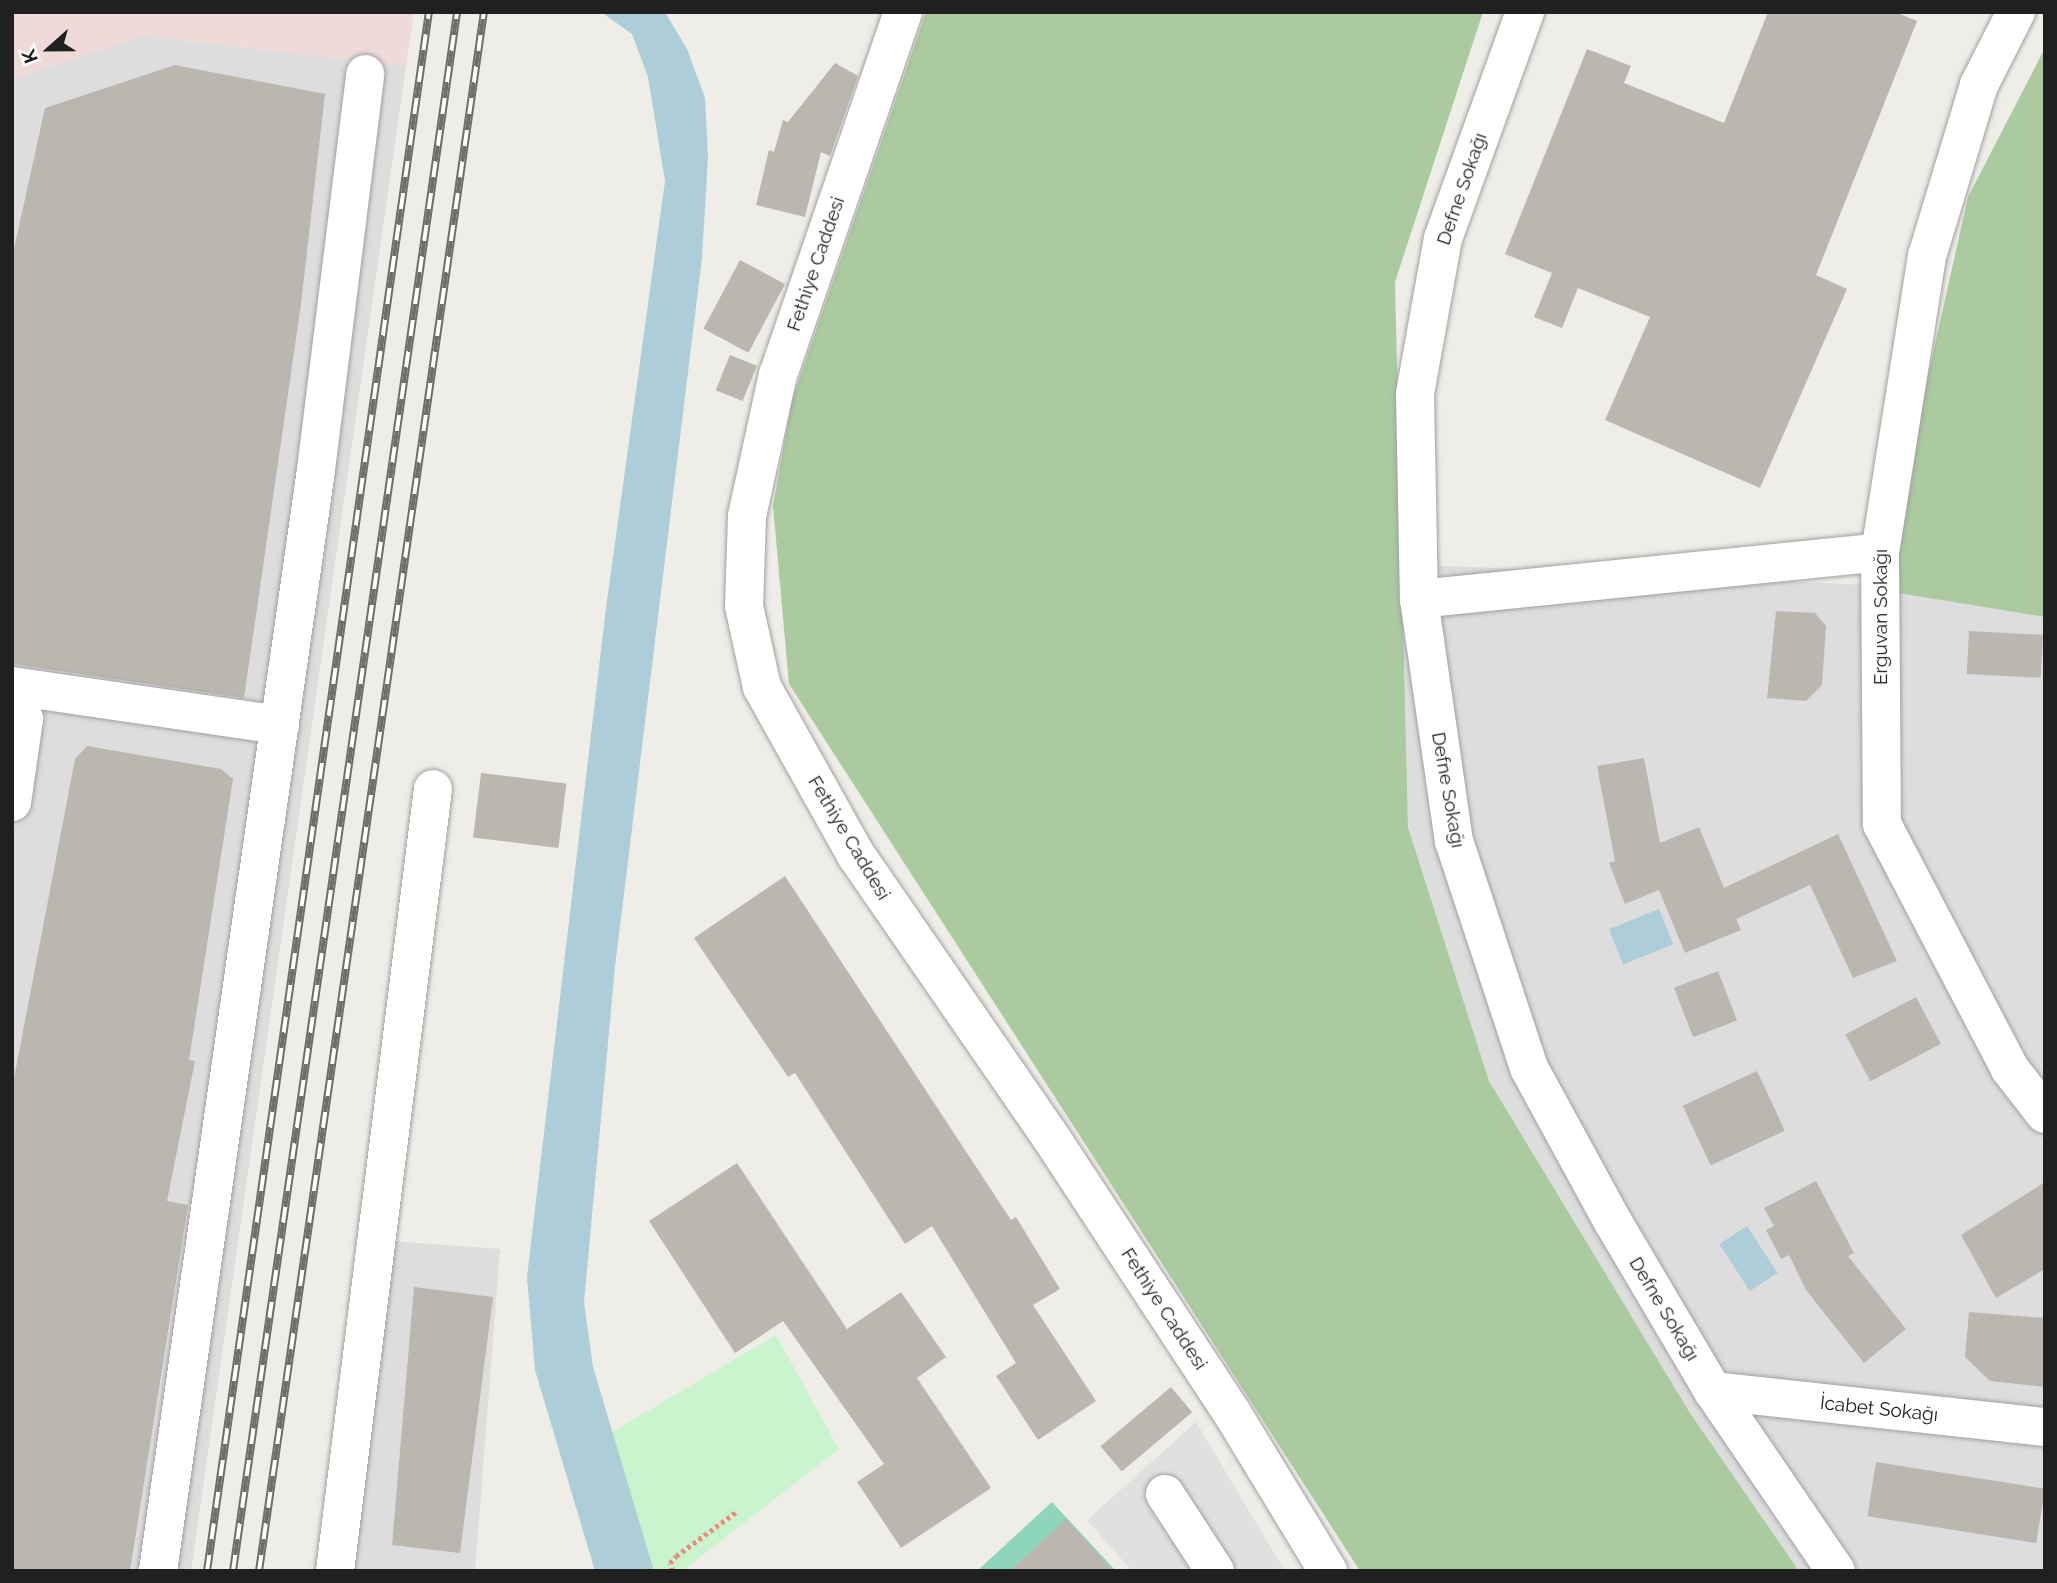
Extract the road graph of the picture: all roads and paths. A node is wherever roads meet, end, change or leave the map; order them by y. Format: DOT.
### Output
graph roads {
  1 [pos="903,12"];
  2 [pos="1525,12"];
  3 [pos="2016,12"];
  4 [pos="365,74"];
  5 [pos="1880,552"];
  6 [pos="1419,599"];
  7 [pos="12,686"];
  8 [pos="12,698"];
  9 [pos="280,725"];
  10 [pos="433,789"];
  11 [pos="12,802"];
  12 [pos="2045,1114"];
  13 [pos="1713,1391"];
  14 [pos="2045,1427"];
  15 [pos="1165,1494"];
  16 [pos="736,1512"];
  17 [pos="158,1571"];
  18 [pos="335,1571"];
  19 [pos="672,1571"];
  20 [pos="1215,1571"];
  21 [pos="1328,1571"];
  22 [pos="1836,1571"];
  1 -- 21 [label="street, Fethiye Caddesi"];
  2 -- 6 [label="street, Defne Sokağı"];
  3 -- 5 [label="street, Erguvan Sokağı"];
  4 -- 9 [label="street"];
  5 -- 6 [label="street"];
  5 -- 12 [label="street, Erguvan Sokağı"];
  6 -- 13 [label="street, Defne Sokağı"];
  7 -- 9 [label="street"];
  8 -- 11 [label="street"];
  9 -- 17 [label="street"];
  10 -- 18 [label="street"];
  13 -- 14 [label="street, İcabet Sokağı"];
  13 -- 22 [label="street, Defne Sokağı"];
  15 -- 20 [label="street"];
  16 -- 19 [label="path"];
}
